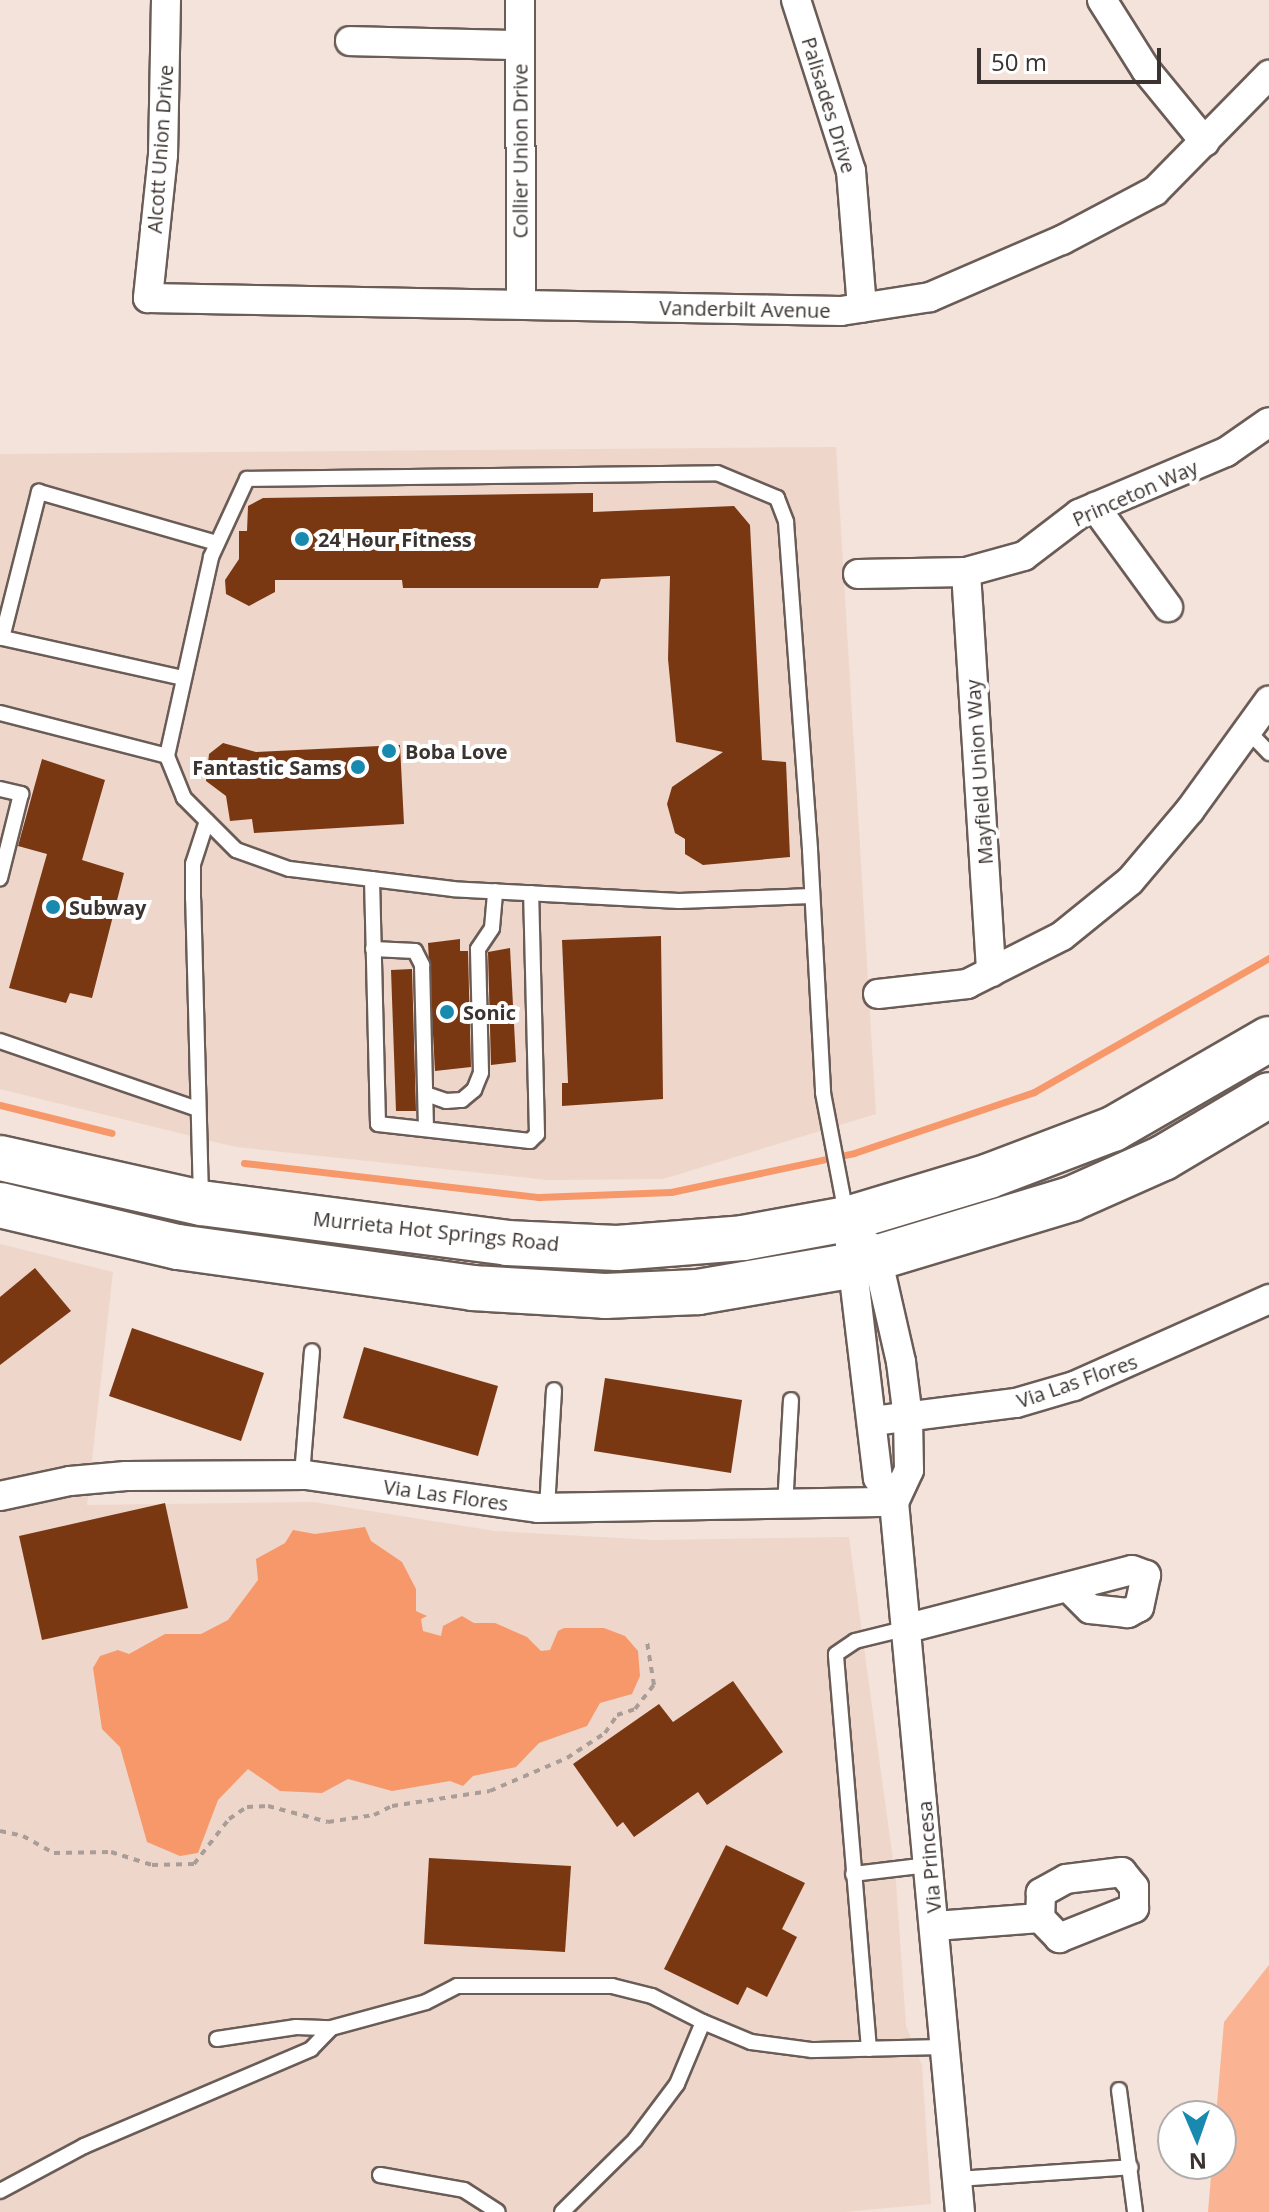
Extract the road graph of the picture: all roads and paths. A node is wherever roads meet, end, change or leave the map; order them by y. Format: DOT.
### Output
graph roads {
  1 [pos="166,0"];
  2 [pos="520,0"];
  3 [pos="796,0"];
  4 [pos="1102,0"];
  5 [pos="350,41"];
  6 [pos="519,45"];
  7 [pos="1269,75"];
  8 [pos="1205,142"];
  9 [pos="148,298"];
  10 [pos="521,303"];
  11 [pos="862,308"];
  12 [pos="1269,422"];
  13 [pos="1095,507"];
  14 [pos="217,543"];
  15 [pos="966,572"];
  16 [pos="858,574"];
  17 [pos="1168,607"];
  18 [pos="1,642"];
  19 [pos="183,678"];
  20 [pos="1269,701"];
  21 [pos="0,713"];
  22 [pos="1245,728"];
  23 [pos="1269,753"];
  24 [pos="167,756"];
  25 [pos="0,789"];
  26 [pos="207,821"];
  27 [pos="0,878"];
  28 [pos="372,879"];
  29 [pos="495,891"];
  30 [pos="531,893"];
  31 [pos="812,896"];
  32 [pos="373,949"];
  33 [pos="991,972"];
  34 [pos="878,994"];
  35 [pos="1269,1039"];
  36 [pos="0,1041"];
  37 [pos="426,1094"];
  38 [pos="1269,1095"];
  39 [pos="197,1109"];
  40 [pos="426,1129"];
  41 [pos="0,1158"];
  42 [pos="843,1202"];
  43 [pos="201,1203"];
  44 [pos="0,1205"];
  45 [pos="863,1261"];
  46 [pos="1269,1299"];
  47 [pos="312,1351"];
  48 [pos="554,1390"];
  49 [pos="791,1400"];
  50 [pos="908,1418"];
  51 [pos="873,1421"];
  52 [pos="302,1475"];
  53 [pos="0,1496"];
  54 [pos="894,1502"];
  55 [pos="785,1507"];
  56 [pos="547,1508"];
  57 [pos="1068,1587"];
  58 [pos="908,1628"];
  59 [pos="647,1642"];
  60 [pos="0,1831"];
  61 [pos="929,1865"];
  62 [pos="853,1874"];
  63 [pos="1040,1918"];
  64 [pos="935,1926"];
  65 [pos="703,2022"];
  66 [pos="331,2028"];
  67 [pos="217,2039"];
  68 [pos="946,2047"];
  69 [pos="869,2049"];
  70 [pos="1119,2090"];
  71 [pos="1131,2167"];
  72 [pos="380,2175"];
  73 [pos="957,2179"];
  74 [pos="0,2191"];
  75 [pos="498,2212"];
  76 [pos="562,2212"];
  77 [pos="960,2212"];
  78 [pos="1135,2212"];
  1 -- 9 [label="street, Alcott Union Drive"];
  2 -- 6 [label="street, Collier Union Drive"];
  3 -- 11 [label="street, Palisades Drive"];
  4 -- 8 [label="street"];
  5 -- 6 [label="street"];
  6 -- 10 [label="street, Collier Union Drive"];
  7 -- 8 [label="street, Vanderbilt Avenue"];
  8 -- 11 [label="street, Vanderbilt Avenue"];
  9 -- 10 [label="street, Vanderbilt Avenue"];
  10 -- 11 [label="street, Vanderbilt Avenue"];
  12 -- 13 [label="street, Princeton Way"];
  13 -- 15 [label="street, Princeton Way"];
  13 -- 17 [label="street"];
  14 -- 18 [label="lane"];
  14 -- 19 [label="lane"];
  14 -- 31 [label="lane"];
  15 -- 16 [label="street, Princeton Way"];
  15 -- 33 [label="street, Mayfield Union Way"];
  18 -- 19 [label="lane"];
  19 -- 24 [label="lane"];
  20 -- 22 [label="street"];
  21 -- 24 [label="lane"];
  22 -- 23 [label="lane"];
  22 -- 33 [label="street"];
  24 -- 26 [label="lane"];
  25 -- 27 [label="lane"];
  26 -- 28 [label="lane"];
  26 -- 39 [label="lane"];
  28 -- 29 [label="lane"];
  28 -- 32 [label="lane"];
  29 -- 30 [label="lane"];
  29 -- 37 [label="lane"];
  30 -- 31 [label="lane"];
  30 -- 40 [label="lane"];
  31 -- 42 [label="lane"];
  32 -- 37 [label="lane"];
  32 -- 40 [label="lane"];
  33 -- 34 [label="street"];
  35 -- 42 [label="main road, Murrieta Hot Springs Road"];
  36 -- 39 [label="lane"];
  37 -- 40 [label="lane"];
  38 -- 45 [label="main road"];
  39 -- 43 [label="lane"];
  41 -- 43 [label="main road, Murrieta Hot Springs Road"];
  42 -- 43 [label="main road, Murrieta Hot Springs Road"];
  42 -- 45 [label="street, Via Princesa"];
  44 -- 45 [label="main road"];
  45 -- 50 [label="street, Via Princesa"];
  45 -- 51 [label="street, Via Princesa"];
  46 -- 50 [label="street, Via Las Flores"];
  47 -- 52 [label="lane"];
  48 -- 56 [label="lane"];
  49 -- 55 [label="lane"];
  50 -- 51 [label="street, Via Las Flores"];
  50 -- 54 [label="street, Via Princesa"];
  51 -- 54 [label="street, Via Princesa"];
  52 -- 53 [label="street, Via Las Flores"];
  52 -- 56 [label="street, Via Las Flores"];
  54 -- 55 [label="street, Via Las Flores"];
  54 -- 58 [label="street, Via Princesa"];
  55 -- 56 [label="street, Via Las Flores"];
  57 -- 58 [label="street"];
  58 -- 61 [label="street, Via Princesa"];
  58 -- 62 [label="lane"];
  59 -- 60 [label="path"];
  61 -- 62 [label="lane"];
  61 -- 64 [label="street, Via Princesa"];
  62 -- 69 [label="lane"];
  63 -- 64 [label="street"];
  64 -- 68 [label="street, Via Princesa"];
  65 -- 66 [label="lane"];
  65 -- 69 [label="lane"];
  65 -- 76 [label="lane"];
  66 -- 67 [label="lane"];
  66 -- 74 [label="lane"];
  68 -- 69 [label="lane"];
  68 -- 73 [label="street, Via Princesa"];
  70 -- 71 [label="lane"];
  71 -- 73 [label="lane"];
  71 -- 78 [label="lane"];
  72 -- 75 [label="lane"];
  73 -- 77 [label="street, Via Princesa"];
}
